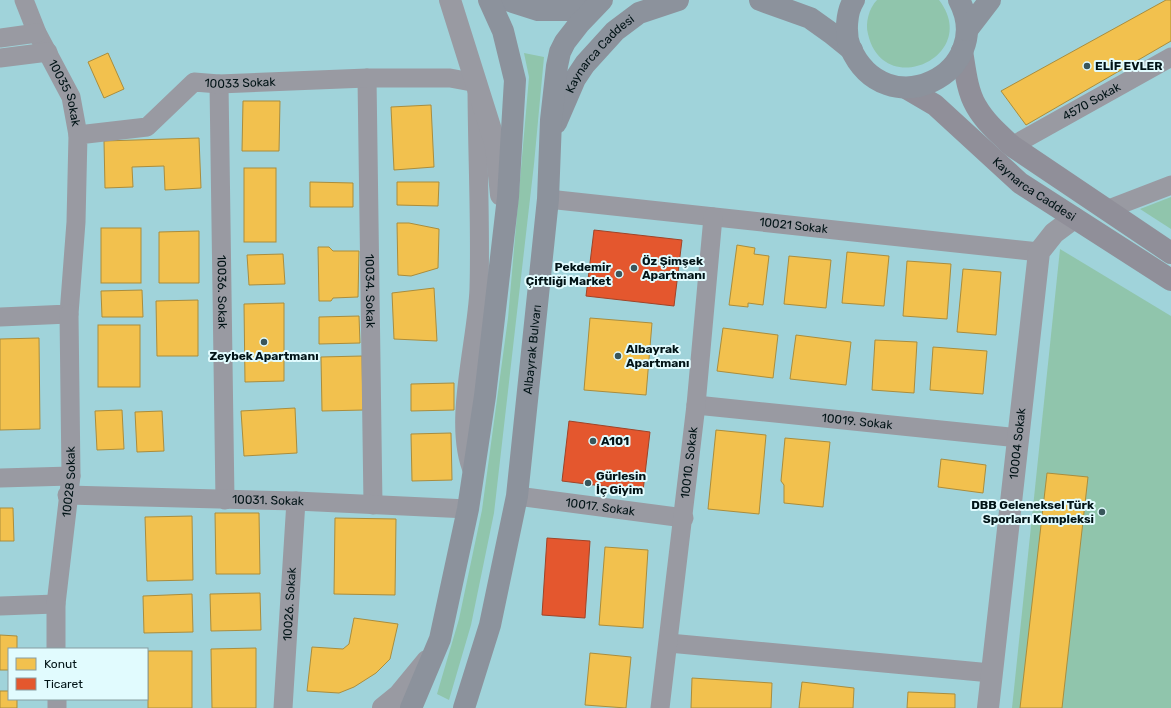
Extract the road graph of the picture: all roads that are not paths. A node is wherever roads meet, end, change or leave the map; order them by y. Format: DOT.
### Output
graph roads {
  1 [pos="24,0"];
  2 [pos="450,0"];
  3 [pos="489,0"];
  4 [pos="507,0"];
  5 [pos="602,0"];
  6 [pos="678,0"];
  7 [pos="760,0"];
  8 [pos="854,0"];
  9 [pos="959,0"];
  10 [pos="990,0"];
  11 [pos="967,30"];
  12 [pos="37,33"];
  13 [pos="0,38"];
  14 [pos="852,50"];
  15 [pos="48,52"];
  16 [pos="962,52"];
  17 [pos="1171,57"];
  18 [pos="0,58"];
  19 [pos="367,78"];
  20 [pos="477,83"];
  21 [pos="219,84"];
  22 [pos="906,88"];
  23 [pos="78,135"];
  24 [pos="550,137"];
  25 [pos="1012,146"];
  26 [pos="1171,185"];
  27 [pos="548,200"];
  28 [pos="1106,210"];
  29 [pos="713,218"];
  30 [pos="1074,218"];
  31 [pos="504,235"];
  32 [pos="1039,252"];
  33 [pos="1171,253"];
  34 [pos="1171,280"];
  35 [pos="478,290"];
  36 [pos="70,314"];
  37 [pos="0,317"];
  38 [pos="493,327"];
  39 [pos="696,405"];
  40 [pos="1018,438"];
  41 [pos="473,472"];
  42 [pos="71,476"];
  43 [pos="0,478"];
  44 [pos="68,496"];
  45 [pos="517,496"];
  46 [pos="225,500"];
  47 [pos="296,501"];
  48 [pos="373,505"];
  49 [pos="468,509"];
  50 [pos="684,518"];
  51 [pos="56,604"];
  52 [pos="0,606"];
  53 [pos="440,639"];
  54 [pos="669,643"];
  55 [pos="56,648"];
  56 [pos="991,673"];
  57 [pos="284,708"];
  58 [pos="383,708"];
  59 [pos="411,708"];
  60 [pos="464,708"];
  61 [pos="660,708"];
  62 [pos="988,708"];
  1 -- 12 [label="street, 10035 Sokak"];
  2 -- 20 [label="street"];
  3 -- 31 [label="main road"];
  4 -- 5 [label="main road"];
  5 -- 24 [label="main road, Albayrak Bulvarı"];
  6 -- 24 [label="main road, Kaynarca Caddesi"];
  7 -- 14 [label="main road, Kaynarca Caddesi"];
  8 -- 14 [label="main road, Kaynarca Caddesi"];
  9 -- 11 [label="main road, Kaynarca Caddesi"];
  10 -- 11 [label="main road"];
  11 -- 16 [label="main road, Kaynarca Caddesi"];
  12 -- 13 [label="street"];
  12 -- 15 [label="street, 10035 Sokak"];
  14 -- 22 [label="main road, Kaynarca Caddesi"];
  15 -- 18 [label="street, 10035 Sokak"];
  15 -- 23 [label="street, 10035 Sokak"];
  16 -- 22 [label="main road, Kaynarca Caddesi"];
  16 -- 25 [label="main road, Kaynarca Caddesi"];
  17 -- 25 [label="street, 4570 Sokak"];
  19 -- 20 [label="street, 10033 Sokak"];
  19 -- 21 [label="street, 10033 Sokak"];
  19 -- 48 [label="street, 10034. Sokak"];
  20 -- 31 [label="street"];
  20 -- 35 [label="street"];
  21 -- 23 [label="street, 10033 Sokak"];
  21 -- 46 [label="street, 10036. Sokak"];
  22 -- 30 [label="main road, Kaynarca Caddesi"];
  23 -- 36 [label="street"];
  24 -- 27 [label="main road, Albayrak Bulvarı"];
  25 -- 28 [label="main road, Kaynarca Caddesi"];
  26 -- 28 [label="street"];
  27 -- 29 [label="street, 10021 Sokak"];
  27 -- 45 [label="main road, Albayrak Bulvarı"];
  28 -- 33 [label="main road, Kaynarca Caddesi"];
  29 -- 32 [label="street, 10021 Sokak"];
  29 -- 39 [label="street, 10010. Sokak"];
  30 -- 32 [label="street"];
  30 -- 34 [label="main road, Kaynarca Caddesi"];
  31 -- 38 [label="main road"];
  32 -- 40 [label="street, 10004 Sokak"];
  35 -- 38 [label="street"];
  35 -- 41 [label="street"];
  36 -- 37 [label="street"];
  36 -- 42 [label="street, 10028 Sokak"];
  38 -- 41 [label="main road"];
  39 -- 40 [label="street, 10019. Sokak"];
  39 -- 50 [label="street, 10010. Sokak"];
  40 -- 56 [label="street, 10004 Sokak"];
  41 -- 49 [label="main road"];
  42 -- 43 [label="street"];
  42 -- 44 [label="street, 10028 Sokak"];
  44 -- 46 [label="street, 10031. Sokak"];
  44 -- 51 [label="street, 10028 Sokak"];
  45 -- 50 [label="street, 10017. Sokak"];
  45 -- 60 [label="main road, Albayrak Bulvarı"];
  46 -- 47 [label="street, 10031. Sokak"];
  47 -- 48 [label="street, 10031. Sokak"];
  47 -- 57 [label="street, 10026. Sokak"];
  48 -- 49 [label="street, 10031. Sokak"];
  49 -- 53 [label="main road"];
  50 -- 54 [label="street, 10010. Sokak"];
  51 -- 52 [label="street"];
  51 -- 55 [label="street, 10028 Sokak"];
  53 -- 58 [label="street"];
  53 -- 59 [label="main road"];
  54 -- 56 [label="street"];
  54 -- 61 [label="street, 10010. Sokak"];
  56 -- 62 [label="street, 10004 Sokak"];
}
